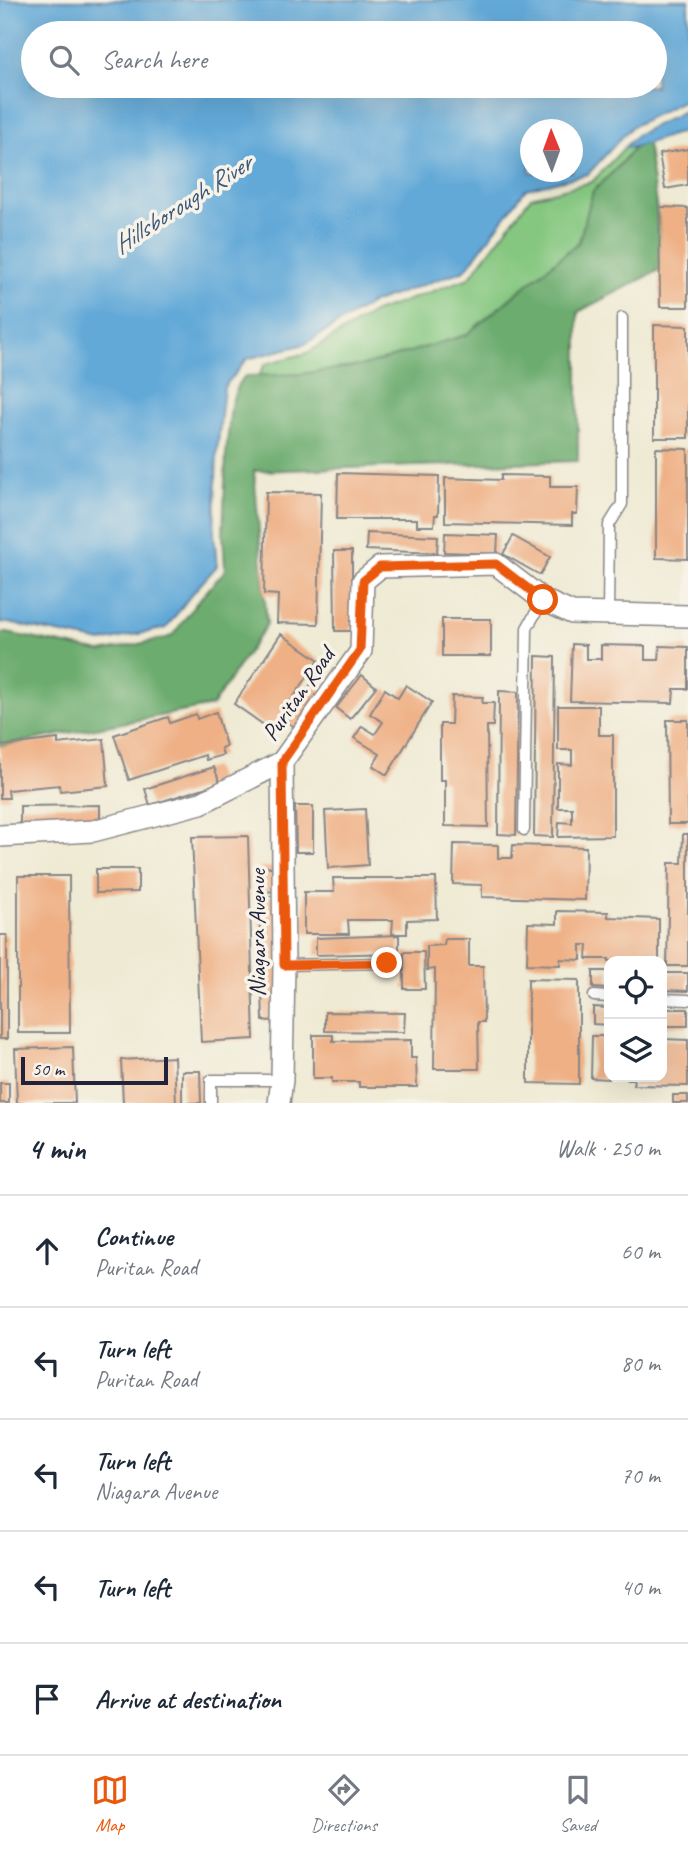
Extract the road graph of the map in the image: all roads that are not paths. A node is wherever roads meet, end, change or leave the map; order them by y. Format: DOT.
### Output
graph roads {
  1 [pos="622,318"];
  2 [pos="543,600"];
  3 [pos="608,614"];
  4 [pos="688,615"];
  5 [pos="282,762"];
  6 [pos="524,830"];
  7 [pos="0,836"];
  8 [pos="387,963"];
  9 [pos="284,965"];
  10 [pos="594,996"];
  11 [pos="604,997"];
  12 [pos="667,999"];
  13 [pos="688,1000"];
  14 [pos="282,1080"];
  15 [pos="211,1103"];
  16 [pos="279,1103"];
  1 -- 3 [label="lane"];
  2 -- 3 [label="street, Puritan Road"];
  2 -- 5 [label="street, Puritan Road"];
  2 -- 6 [label="lane"];
  3 -- 4 [label="street, Puritan Road"];
  5 -- 7 [label="street, Puritan Road"];
  5 -- 9 [label="street, Niagara Avenue"];
  8 -- 9 [label="lane"];
  9 -- 14 [label="street, Niagara Avenue"];
  10 -- 11 [label="lane"];
  12 -- 13 [label="lane"];
  14 -- 15 [label="lane"];
  14 -- 16 [label="street, Niagara Avenue"];
}
